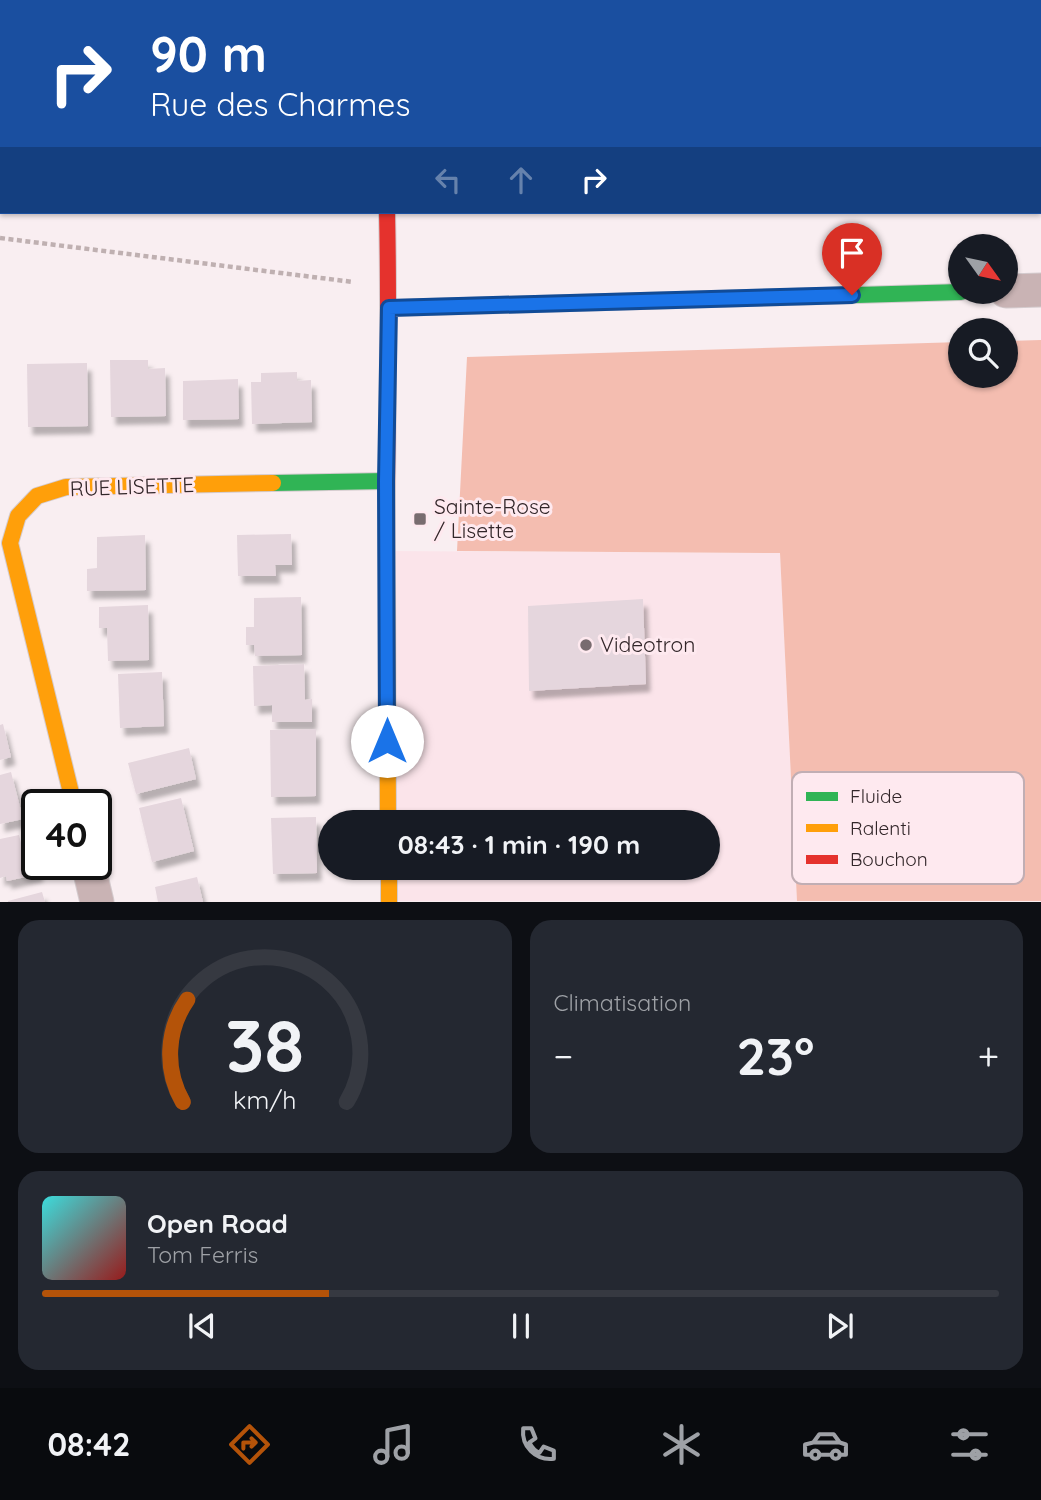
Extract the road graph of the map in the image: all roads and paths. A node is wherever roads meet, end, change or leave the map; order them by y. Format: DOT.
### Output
graph roads {
  1 [pos="387,214"];
  2 [pos="0,238"];
  3 [pos="389,286"];
  4 [pos="1018,290"];
  5 [pos="1041,290"];
  6 [pos="948,292"];
  7 [pos="389,308"];
  8 [pos="386,481"];
  9 [pos="70,789"];
  10 [pos="388,810"];
  11 [pos="92,880"];
  12 [pos="389,880"];
  13 [pos="97,901"];
  14 [pos="389,901"];
  1 -- 3 [label="street"];
  2 -- 3 [label="path"];
  3 -- 7 [label="street"];
  4 -- 5 [label="street"];
  6 -- 7 [label="street"];
  7 -- 8 [label="street"];
  8 -- 9 [label="street, RUE LISETTE"];
  8 -- 10 [label="street"];
  11 -- 13 [label="street"];
  12 -- 14 [label="street"];
}
